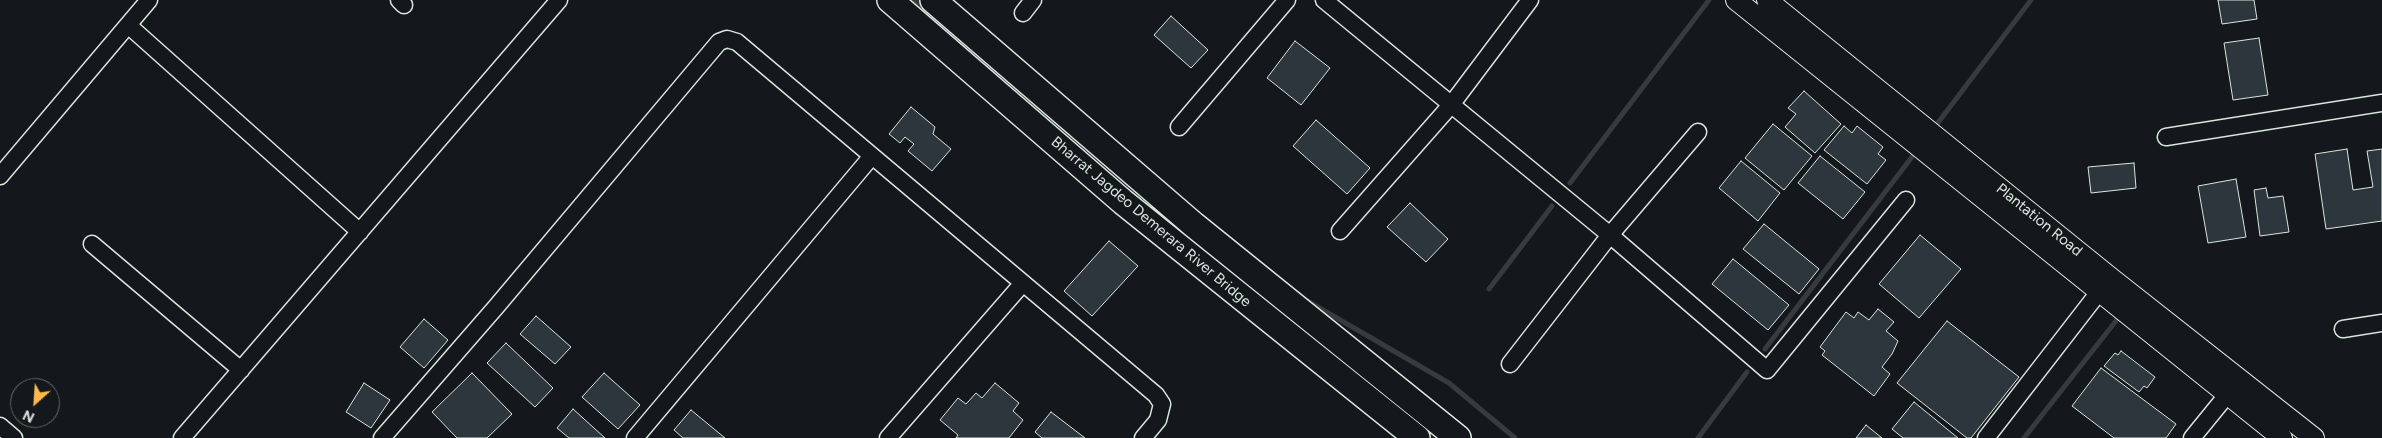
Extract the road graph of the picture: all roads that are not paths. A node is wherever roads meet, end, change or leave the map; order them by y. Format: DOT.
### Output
graph roads {
  1 [pos="149,0"];
  2 [pos="559,0"];
  3 [pos="890,0"];
  4 [pos="933,0"];
  5 [pos="1034,0"];
  6 [pos="1287,0"];
  7 [pos="1324,0"];
  8 [pos="1530,0"];
  9 [pos="1736,0"];
  10 [pos="1767,0"];
  11 [pos="1023,13"];
  12 [pos="128,25"];
  13 [pos="2382,103"];
  14 [pos="1451,105"];
  15 [pos="1179,127"];
  16 [pos="1698,132"];
  17 [pos="2166,136"];
  18 [pos="872,156"];
  19 [pos="0,176"];
  20 [pos="1906,200"];
  21 [pos="1340,231"];
  22 [pos="360,232"];
  23 [pos="1610,235"];
  24 [pos="92,244"];
  25 [pos="1023,283"];
  26 [pos="2104,285"];
  27 [pos="2382,323"];
  28 [pos="2343,329"];
  29 [pos="1510,364"];
  30 [pos="241,370"];
  31 [pos="2227,395"];
  32 [pos="0,426"];
  33 [pos="14,438"];
  34 [pos="182,438"];
  35 [pos="382,438"];
  36 [pos="635,438"];
  37 [pos="888,438"];
  38 [pos="1143,438"];
  39 [pos="1417,438"];
  40 [pos="1458,438"];
  41 [pos="1986,438"];
  42 [pos="2192,438"];
  43 [pos="2282,438"];
  44 [pos="2314,438"];
  1 -- 12 [label="street"];
  2 -- 22 [label="street"];
  3 -- 39 [label="main road, Bharrat Jagdeo Demerara River Bridge"];
  4 -- 40 [label="main road, Bharrat Jagdeo Demerara River Bridge"];
  5 -- 11 [label="street"];
  6 -- 15 [label="street"];
  7 -- 14 [label="street"];
  8 -- 14 [label="street"];
  9 -- 26 [label="street, Plantation Road"];
  10 -- 26 [label="street, Plantation Road"];
  12 -- 19 [label="street"];
  12 -- 22 [label="street"];
  13 -- 17 [label="street"];
  14 -- 21 [label="street"];
  14 -- 23 [label="street"];
  16 -- 23 [label="street"];
  18 -- 25 [label="street"];
  18 -- 35 [label="street"];
  18 -- 36 [label="street"];
  20 -- 23 [label="street"];
  22 -- 30 [label="street"];
  23 -- 29 [label="street"];
  24 -- 30 [label="street"];
  25 -- 37 [label="street"];
  25 -- 38 [label="street"];
  26 -- 31 [label="street, Plantation Road"];
  26 -- 41 [label="street"];
  26 -- 44 [label="street, Plantation Road"];
  27 -- 28 [label="street"];
  30 -- 34 [label="street"];
  31 -- 42 [label="street"];
  31 -- 43 [label="street, Plantation Road"];
  32 -- 33 [label="street"];
}
